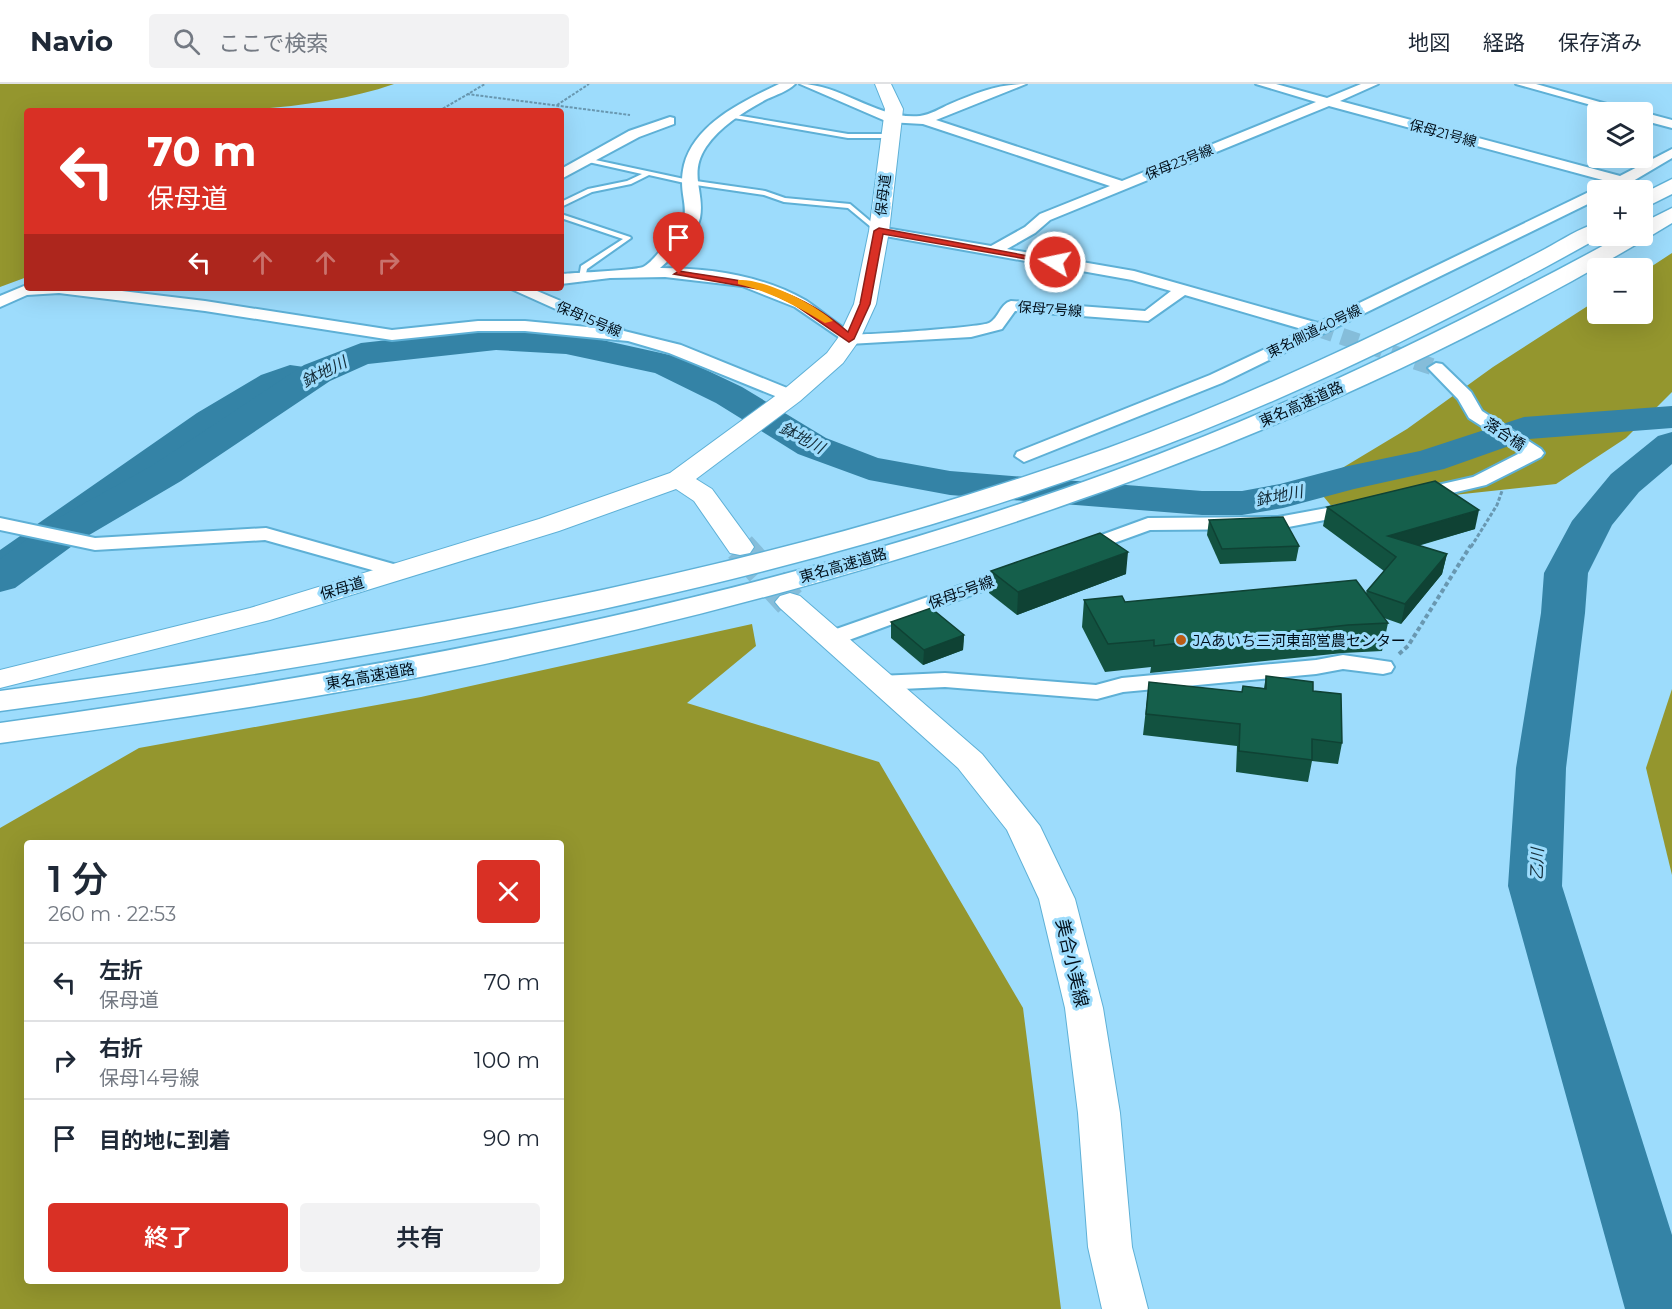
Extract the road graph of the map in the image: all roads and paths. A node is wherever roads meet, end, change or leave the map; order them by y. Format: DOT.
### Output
graph roads {
  1 [pos="485,84"];
  2 [pos="589,84"];
  3 [pos="789,84"];
  4 [pos="806,84"];
  5 [pos="883,84"];
  6 [pos="1020,84"];
  7 [pos="1262,84"];
  8 [pos="1372,84"];
  9 [pos="1522,84"];
  10 [pos="468,94"];
  11 [pos="1328,102"];
  12 [pos="1591,102"];
  13 [pos="444,108"];
  14 [pos="730,116"];
  15 [pos="1653,119"];
  16 [pos="924,120"];
  17 [pos="670,121"];
  18 [pos="1672,124"];
  19 [pos="890,128"];
  20 [pos="1672,153"];
  21 [pos="586,160"];
  22 [pos="564,173"];
  23 [pos="649,173"];
  24 [pos="1619,180"];
  25 [pos="1625,180"];
  26 [pos="689,182"];
  27 [pos="1121,185"];
  28 [pos="1672,185"];
  29 [pos="1653,196"];
  30 [pos="1587,198"];
  31 [pos="564,204"];
  32 [pos="1672,214"];
  33 [pos="564,217"];
  34 [pos="1653,225"];
  35 [pos="879,231"];
  36 [pos="1587,235"];
  37 [pos="1619,246"];
  38 [pos="993,251"];
  39 [pos="645,274"];
  40 [pos="582,276"];
  41 [pos="564,279"];
  42 [pos="24,291"];
  43 [pos="82,291"];
  44 [pos="148,291"];
  45 [pos="524,291"];
  46 [pos="1181,291"];
  47 [pos="136,298"];
  48 [pos="0,302"];
  49 [pos="1317,328"];
  50 [pos="629,336"];
  51 [pos="849,339"];
  52 [pos="1436,368"];
  53 [pos="785,400"];
  54 [pos="1024,456"];
  55 [pos="1506,468"];
  56 [pos="679,480"];
  57 [pos="1399,499"];
  58 [pos="1376,504"];
  59 [pos="0,524"];
  60 [pos="741,547"];
  61 [pos="1060,556"];
  62 [pos="1038,564"];
  63 [pos="397,571"];
  64 [pos="790,602"];
  65 [pos="831,639"];
  66 [pos="1383,667"];
  67 [pos="879,683"];
  68 [pos="8,692"];
  69 [pos="0,733"];
  70 [pos="1125,1309"];
  1 -- 10 [label="path"];
  2 -- 10 [label="path"];
  3 -- 14 [label="street"];
  4 -- 19 [label="street"];
  5 -- 19 [label="street"];
  6 -- 16 [label="street"];
  7 -- 11 [label="street, 保母21号線"];
  8 -- 11 [label="street, 保母23号線"];
  9 -- 12 [label="street"];
  10 -- 13 [label="path"];
  11 -- 24 [label="street, 保母21号線"];
  11 -- 27 [label="street, 保母23号線"];
  14 -- 19 [label="lane"];
  14 -- 26 [label="street"];
  15 -- 18 [label="street"];
  16 -- 19 [label="street"];
  16 -- 27 [label="street"];
  17 -- 21 [label="street"];
  19 -- 35 [label="street, 保母道"];
  20 -- 25 [label="street"];
  21 -- 22 [label="street"];
  21 -- 23 [label="lane"];
  23 -- 26 [label="lane"];
  23 -- 31 [label="lane"];
  26 -- 35 [label="lane"];
  26 -- 39 [label="street"];
  27 -- 38 [label="street, 保母23号線"];
  28 -- 29 [label="highway"];
  30 -- 49 [label="street, 東名側道40号線"];
  32 -- 34 [label="highway"];
  33 -- 40 [label="lane"];
  35 -- 38 [label="street"];
  35 -- 51 [label="street, 保母道"];
  36 -- 68 [label="highway, 東名高速道路"];
  37 -- 69 [label="highway, 東名高速道路"];
  38 -- 46 [label="street"];
  39 -- 40 [label="street"];
  39 -- 51 [label="street"];
  40 -- 41 [label="street"];
  42 -- 48 [label="street"];
  43 -- 47 [label="street"];
  44 -- 47 [label="street"];
  45 -- 50 [label="street, 保母15号線"];
  46 -- 49 [label="street"];
  46 -- 51 [label="street, 保母7号線"];
  47 -- 50 [label="street"];
  49 -- 54 [label="street, 東名側道40号線"];
  50 -- 53 [label="street"];
  51 -- 53 [label="street, 保母道"];
  52 -- 55 [label="street, 落合橋"];
  53 -- 56 [label="street, 保母道"];
  55 -- 57 [label="street"];
  55 -- 66 [label="path"];
  56 -- 60 [label="street"];
  56 -- 63 [label="street, 保母道"];
  58 -- 61 [label="street"];
  59 -- 63 [label="street"];
  62 -- 65 [label="street, 保母5号線"];
  63 -- 68 [label="street, 保母道"];
  64 -- 65 [label="street, 美合小美線"];
  65 -- 67 [label="street, 美合小美線"];
  66 -- 67 [label="street"];
  67 -- 70 [label="street, 美合小美線"];
}
